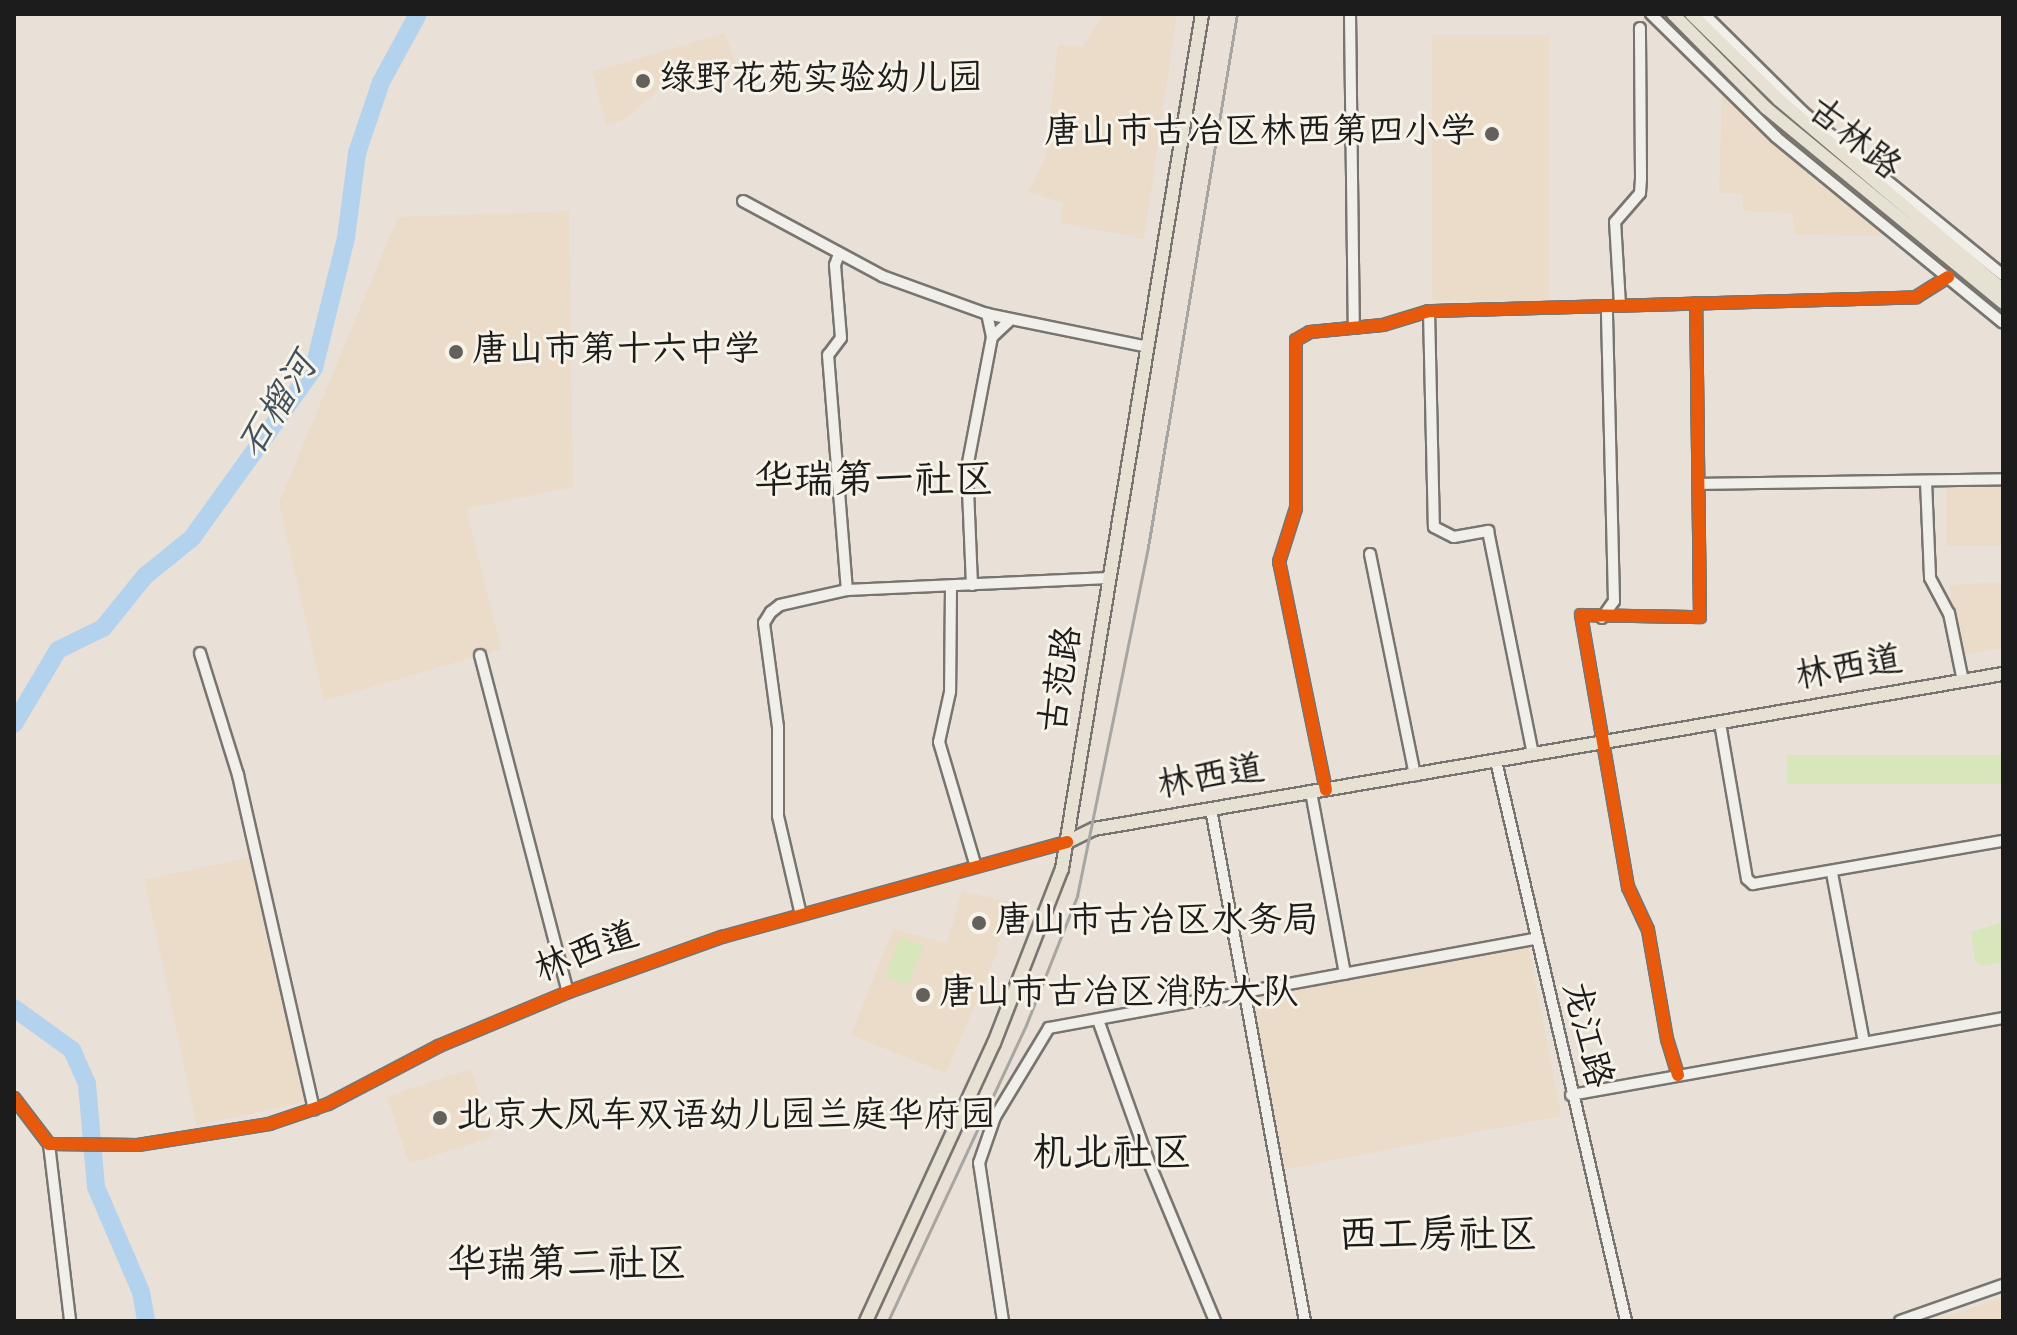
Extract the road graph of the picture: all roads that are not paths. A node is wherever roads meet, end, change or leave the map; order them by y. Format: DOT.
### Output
graph roads {
  1 [pos="1202,14"];
  2 [pos="1350,14"];
  3 [pos="1651,14"];
  4 [pos="1673,14"];
  5 [pos="1691,14"];
  6 [pos="1704,14"];
  7 [pos="1640,28"];
  8 [pos="743,201"];
  9 [pos="839,254"];
  10 [pos="2003,275"];
  11 [pos="1948,277"];
  12 [pos="2003,290"];
  13 [pos="1696,303"];
  14 [pos="2003,303"];
  15 [pos="1620,305"];
  16 [pos="1607,306"];
  17 [pos="1429,311"];
  18 [pos="987,314"];
  19 [pos="1009,321"];
  20 [pos="2003,323"];
  21 [pos="1354,328"];
  22 [pos="992,337"];
  23 [pos="1148,347"];
  24 [pos="2003,479"];
  25 [pos="1926,481"];
  26 [pos="1699,484"];
  27 [pos="1370,554"];
  28 [pos="1109,578"];
  29 [pos="972,585"];
  30 [pos="951,586"];
  31 [pos="847,590"];
  32 [pos="1602,618"];
  33 [pos="200,653"];
  34 [pos="480,655"];
  35 [pos="2003,674"];
  36 [pos="1963,681"];
  37 [pos="1720,723"];
  38 [pos="1602,743"];
  39 [pos="1533,755"];
  40 [pos="1496,761"];
  41 [pos="1415,775"];
  42 [pos="1326,790"];
  43 [pos="1311,792"];
  44 [pos="1211,809"];
  45 [pos="2003,841"];
  46 [pos="1067,842"];
  47 [pos="976,867"];
  48 [pos="1832,873"];
  49 [pos="801,915"];
  50 [pos="1533,939"];
  51 [pos="1345,974"];
  52 [pos="568,992"];
  53 [pos="1245,993"];
  54 [pos="2003,1018"];
  55 [pos="1098,1020"];
  56 [pos="1864,1042"];
  57 [pos="1678,1075"];
  58 [pos="1571,1095"];
  59 [pos="14,1098"];
  60 [pos="314,1109"];
  61 [pos="54,1144"];
  62 [pos="2003,1285"];
  63 [pos="70,1321"];
  64 [pos="866,1321"];
  65 [pos="1003,1321"];
  66 [pos="1215,1321"];
  67 [pos="1305,1321"];
  68 [pos="1626,1321"];
  69 [pos="1900,1321"];
  1 -- 23 [label="main road, 古范路"];
  2 -- 21 [label="street"];
  3 -- 11 [label="street"];
  4 -- 14 [label="main road, 古林路"];
  5 -- 12 [label="main road, 古林路"];
  6 -- 10 [label="street"];
  7 -- 15 [label="street"];
  8 -- 9 [label="street"];
  9 -- 18 [label="street"];
  9 -- 31 [label="street"];
  11 -- 13 [label="street"];
  11 -- 20 [label="street"];
  13 -- 15 [label="street"];
  13 -- 26 [label="street"];
  15 -- 16 [label="street"];
  16 -- 17 [label="street"];
  16 -- 32 [label="street"];
  17 -- 21 [label="street"];
  17 -- 39 [label="street"];
  18 -- 19 [label="street"];
  18 -- 22 [label="street"];
  19 -- 22 [label="street"];
  19 -- 23 [label="street"];
  21 -- 42 [label="street"];
  22 -- 29 [label="street"];
  23 -- 28 [label="main road, 古范路"];
  24 -- 25 [label="street"];
  25 -- 26 [label="street"];
  25 -- 36 [label="street"];
  26 -- 32 [label="street"];
  27 -- 41 [label="street"];
  28 -- 29 [label="street"];
  28 -- 46 [label="main road, 古范路"];
  29 -- 30 [label="street"];
  30 -- 31 [label="street"];
  30 -- 47 [label="street"];
  31 -- 49 [label="street"];
  32 -- 38 [label="street"];
  33 -- 60 [label="street"];
  34 -- 52 [label="street"];
  35 -- 36 [label="main road, 林西道"];
  36 -- 37 [label="main road, 林西道"];
  37 -- 38 [label="main road, 林西道"];
  37 -- 48 [label="street"];
  38 -- 39 [label="main road, 林西道"];
  38 -- 57 [label="street"];
  39 -- 40 [label="main road, 林西道"];
  40 -- 41 [label="main road, 林西道"];
  40 -- 50 [label="street, 龙江路"];
  41 -- 42 [label="main road, 林西道"];
  42 -- 43 [label="main road, 林西道"];
  43 -- 44 [label="main road, 林西道"];
  43 -- 51 [label="street"];
  44 -- 46 [label="main road, 林西道"];
  44 -- 53 [label="street"];
  45 -- 48 [label="street"];
  46 -- 47 [label="street, 林西道"];
  46 -- 64 [label="main road, 古范路"];
  47 -- 49 [label="street, 林西道"];
  48 -- 56 [label="street"];
  49 -- 52 [label="street, 林西道"];
  50 -- 51 [label="street"];
  50 -- 58 [label="street, 龙江路"];
  51 -- 53 [label="street"];
  52 -- 60 [label="street, 林西道"];
  53 -- 55 [label="street"];
  53 -- 67 [label="street"];
  54 -- 56 [label="street"];
  55 -- 65 [label="street"];
  55 -- 66 [label="street"];
  56 -- 57 [label="street"];
  57 -- 58 [label="street"];
  58 -- 68 [label="street, 龙江路"];
  59 -- 61 [label="street"];
  60 -- 61 [label="street, 林西道"];
  61 -- 63 [label="street"];
  62 -- 69 [label="street"];
}
